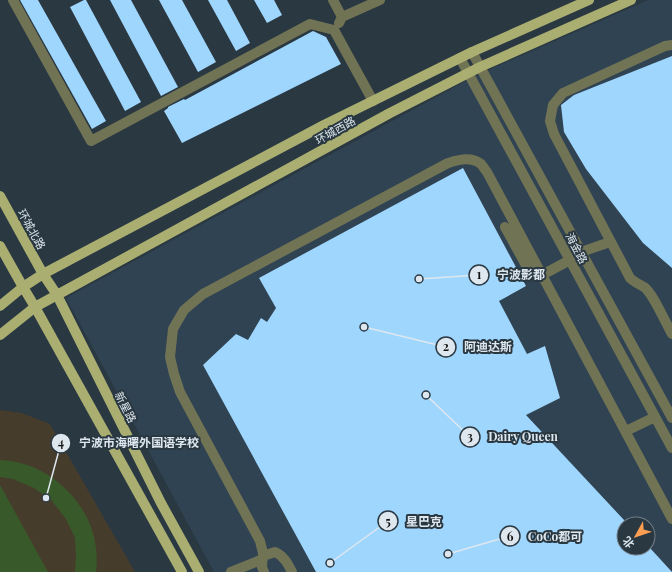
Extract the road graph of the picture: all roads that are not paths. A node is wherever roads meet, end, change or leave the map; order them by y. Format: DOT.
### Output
graph roads {
  1 [pos="13,0"];
  2 [pos="333,0"];
  3 [pos="380,0"];
  4 [pos="589,0"];
  5 [pos="631,0"];
  6 [pos="342,17"];
  7 [pos="334,30"];
  8 [pos="672,45"];
  9 [pos="472,52"];
  10 [pos="460,58"];
  11 [pos="480,67"];
  12 [pos="468,73"];
  13 [pos="374,101"];
  14 [pos="0,196"];
  15 [pos="505,227"];
  16 [pos="610,242"];
  17 [pos="0,246"];
  18 [pos="581,252"];
  19 [pos="570,260"];
  20 [pos="540,272"];
  21 [pos="43,274"];
  22 [pos="23,287"];
  23 [pos="57,295"];
  24 [pos="0,306"];
  25 [pos="35,307"];
  26 [pos="672,334"];
  27 [pos="0,335"];
  28 [pos="655,417"];
  29 [pos="672,418"];
  30 [pos="626,431"];
  31 [pos="672,448"];
  32 [pos="672,519"];
  33 [pos="263,557"];
  34 [pos="182,572"];
  35 [pos="199,572"];
  36 [pos="231,572"];
  37 [pos="264,572"];
  38 [pos="292,572"];
  1 -- 7 [label="street"];
  2 -- 6 [label="street"];
  3 -- 6 [label="street"];
  4 -- 9 [label="main road"];
  5 -- 11 [label="main road, 环城西路"];
  6 -- 7 [label="street"];
  7 -- 13 [label="street"];
  8 -- 16 [label="street"];
  9 -- 10 [label="main road"];
  9 -- 11 [label="street, 海金路"];
  10 -- 12 [label="street, 海金路"];
  10 -- 13 [label="main road"];
  11 -- 12 [label="main road, 环城西路"];
  11 -- 18 [label="street, 海金路"];
  12 -- 19 [label="street, 海金路"];
  12 -- 23 [label="main road, 环城西路"];
  13 -- 21 [label="main road"];
  14 -- 21 [label="main road, 环城北路"];
  15 -- 20 [label="street"];
  16 -- 18 [label="street"];
  16 -- 26 [label="street"];
  17 -- 22 [label="main road"];
  18 -- 29 [label="street, 海金路"];
  19 -- 20 [label="street"];
  19 -- 28 [label="street, 海金路"];
  20 -- 30 [label="street"];
  20 -- 33 [label="street"];
  21 -- 22 [label="main road"];
  21 -- 23 [label="main road, 新星路"];
  22 -- 24 [label="main road"];
  22 -- 25 [label="main road"];
  23 -- 25 [label="main road, 环城西路"];
  23 -- 35 [label="main road, 新星路"];
  25 -- 27 [label="main road, 环城西路"];
  25 -- 34 [label="main road"];
  28 -- 30 [label="street"];
  28 -- 31 [label="street, 海金路"];
  30 -- 32 [label="street"];
  33 -- 36 [label="street"];
  33 -- 37 [label="street"];
  33 -- 38 [label="street"];
}
